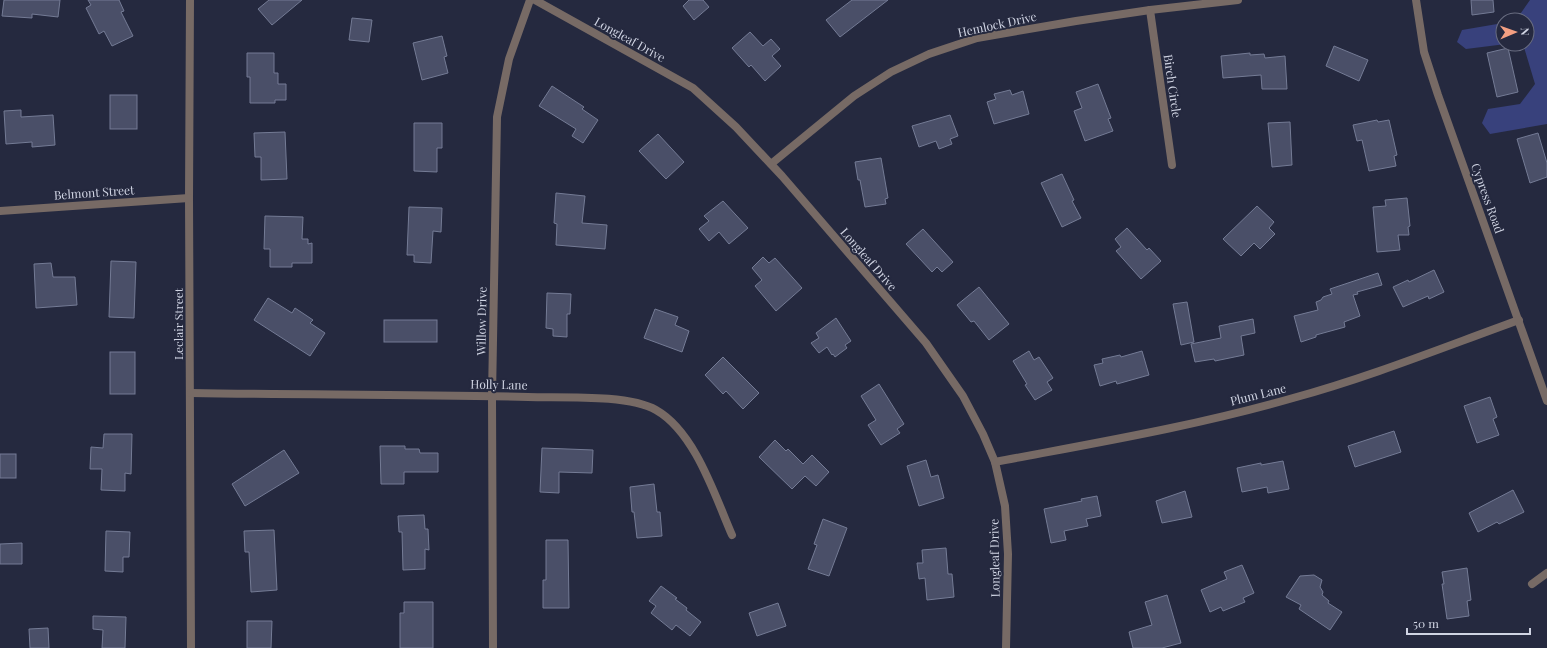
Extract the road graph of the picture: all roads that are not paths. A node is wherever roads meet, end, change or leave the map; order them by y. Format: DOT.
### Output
graph roads {
  1 [pos="190,0"];
  2 [pos="530,0"];
  3 [pos="534,0"];
  4 [pos="1238,0"];
  5 [pos="1416,0"];
  6 [pos="1150,10"];
  7 [pos="771,164"];
  8 [pos="1172,166"];
  9 [pos="189,198"];
  10 [pos="0,211"];
  11 [pos="1519,320"];
  12 [pos="191,394"];
  13 [pos="492,396"];
  14 [pos="1547,401"];
  15 [pos="995,462"];
  16 [pos="732,535"];
  17 [pos="1547,573"];
  18 [pos="1532,584"];
  19 [pos="191,648"];
  20 [pos="493,648"];
  21 [pos="1006,648"];
  1 -- 9 [label="street, Leclair Street"];
  2 -- 13 [label="street, Willow Drive"];
  3 -- 7 [label="street, Longleaf Drive"];
  4 -- 6 [label="street, Hemlock Drive"];
  5 -- 11 [label="street, Cypress Road"];
  6 -- 7 [label="street, Hemlock Drive"];
  6 -- 8 [label="street, Birch Circle"];
  7 -- 15 [label="street, Longleaf Drive"];
  9 -- 10 [label="street, Belmont Street"];
  9 -- 12 [label="street, Leclair Street"];
  11 -- 14 [label="street, Cypress Road"];
  11 -- 15 [label="street, Plum Lane"];
  12 -- 13 [label="street, Holly Lane"];
  12 -- 19 [label="street, Leclair Street"];
  13 -- 16 [label="street, Holly Lane"];
  13 -- 20 [label="street, Willow Drive"];
  15 -- 21 [label="street, Longleaf Drive"];
  17 -- 18 [label="street"];
}
